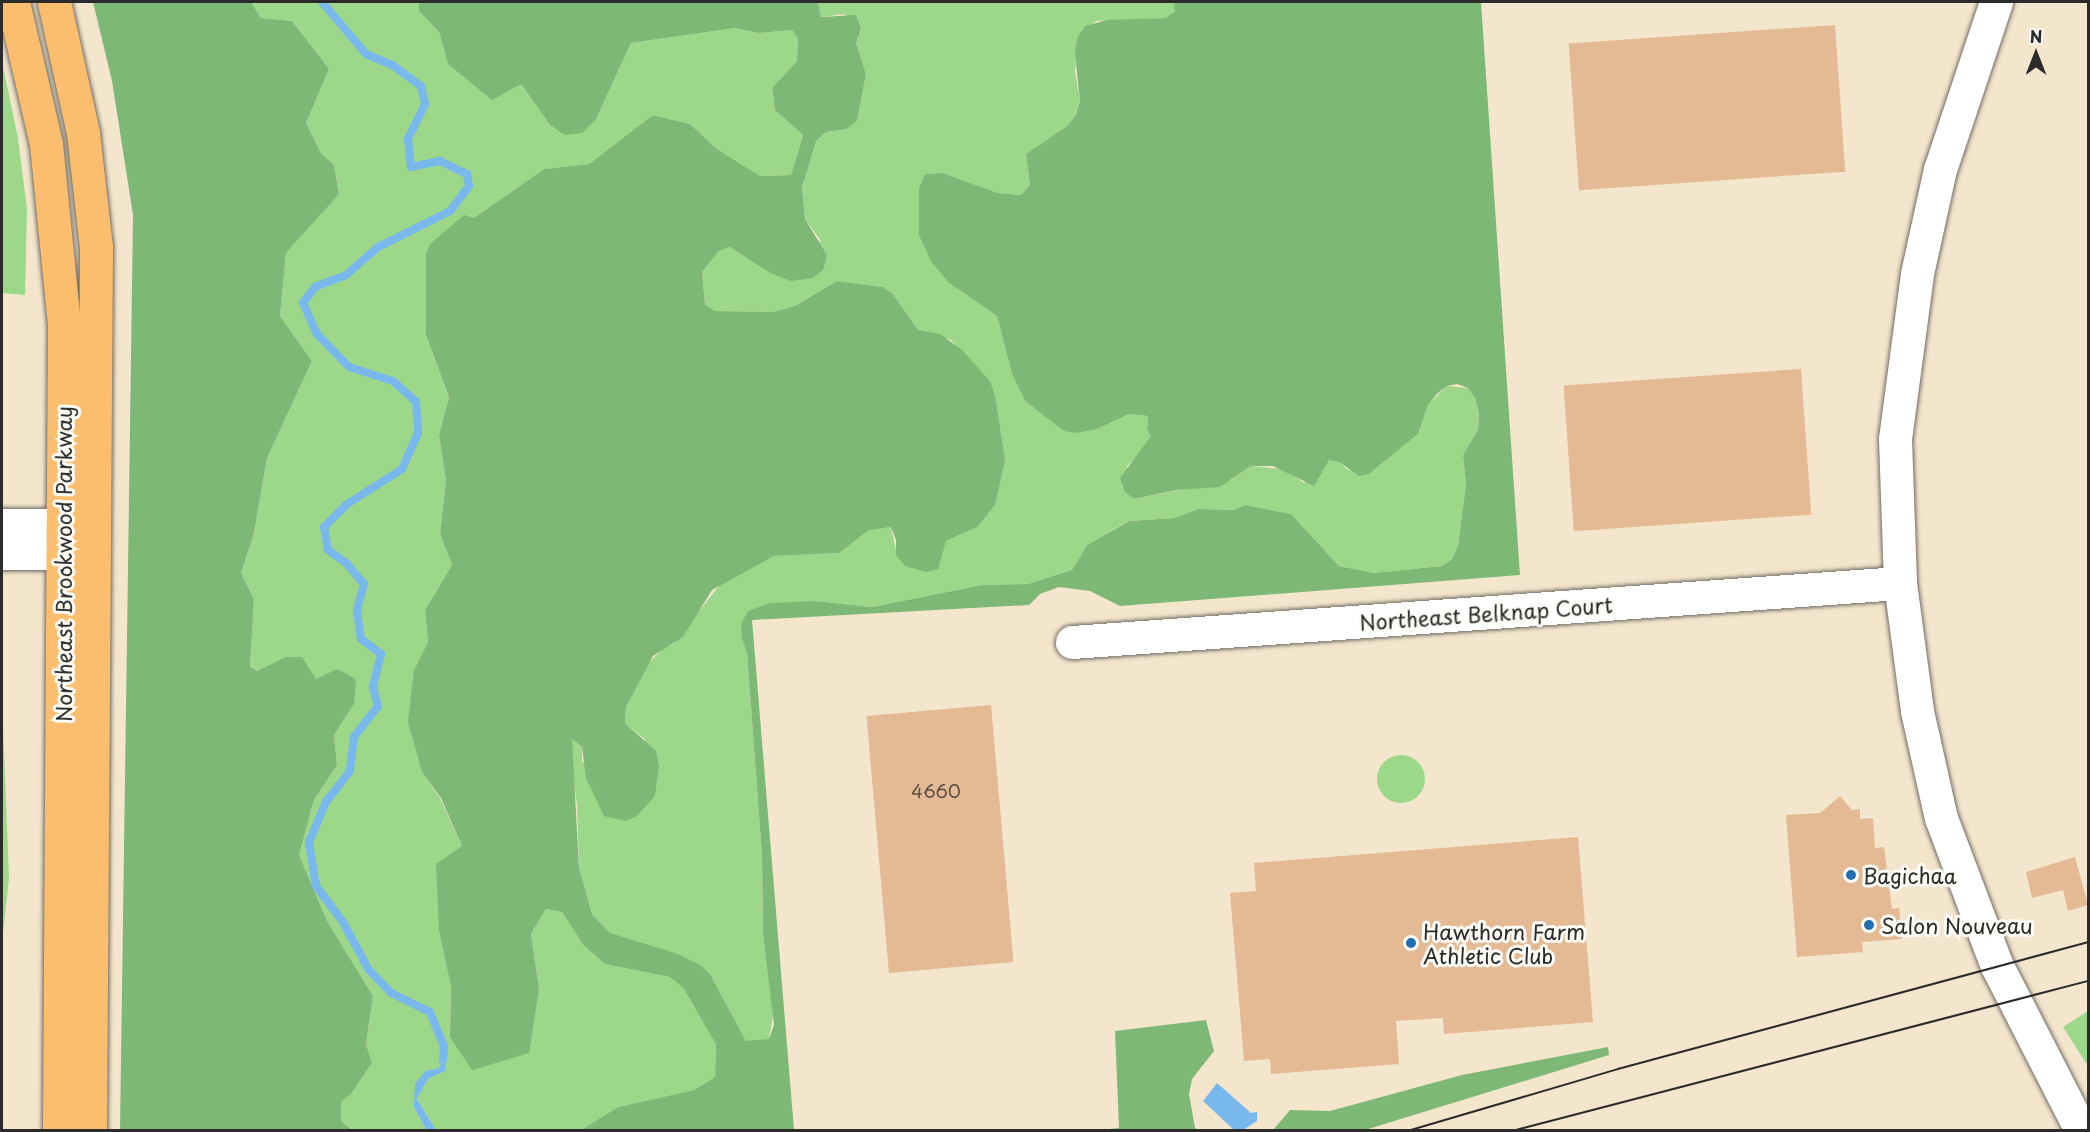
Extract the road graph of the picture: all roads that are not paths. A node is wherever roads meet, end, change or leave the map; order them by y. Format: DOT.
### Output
graph roads {
  1 [pos="13,2"];
  2 [pos="54,2"];
  3 [pos="1996,2"];
  4 [pos="2,525"];
  5 [pos="79,539"];
  6 [pos="2,553"];
  7 [pos="1900,584"];
  8 [pos="1071,642"];
  9 [pos="59,1131"];
  10 [pos="90,1131"];
  11 [pos="2081,1131"];
  1 -- 5 [label="main road, Northeast Brookwood Parkway"];
  2 -- 5 [label="main road, Northeast Brookwood Parkway"];
  3 -- 7 [label="street"];
  4 -- 5 [label="street"];
  5 -- 6 [label="street"];
  5 -- 9 [label="main road, Northeast Brookwood Parkway"];
  5 -- 10 [label="main road, Northeast Brookwood Parkway"];
  7 -- 8 [label="street, Northeast Belknap Court"];
  7 -- 11 [label="street"];
}
